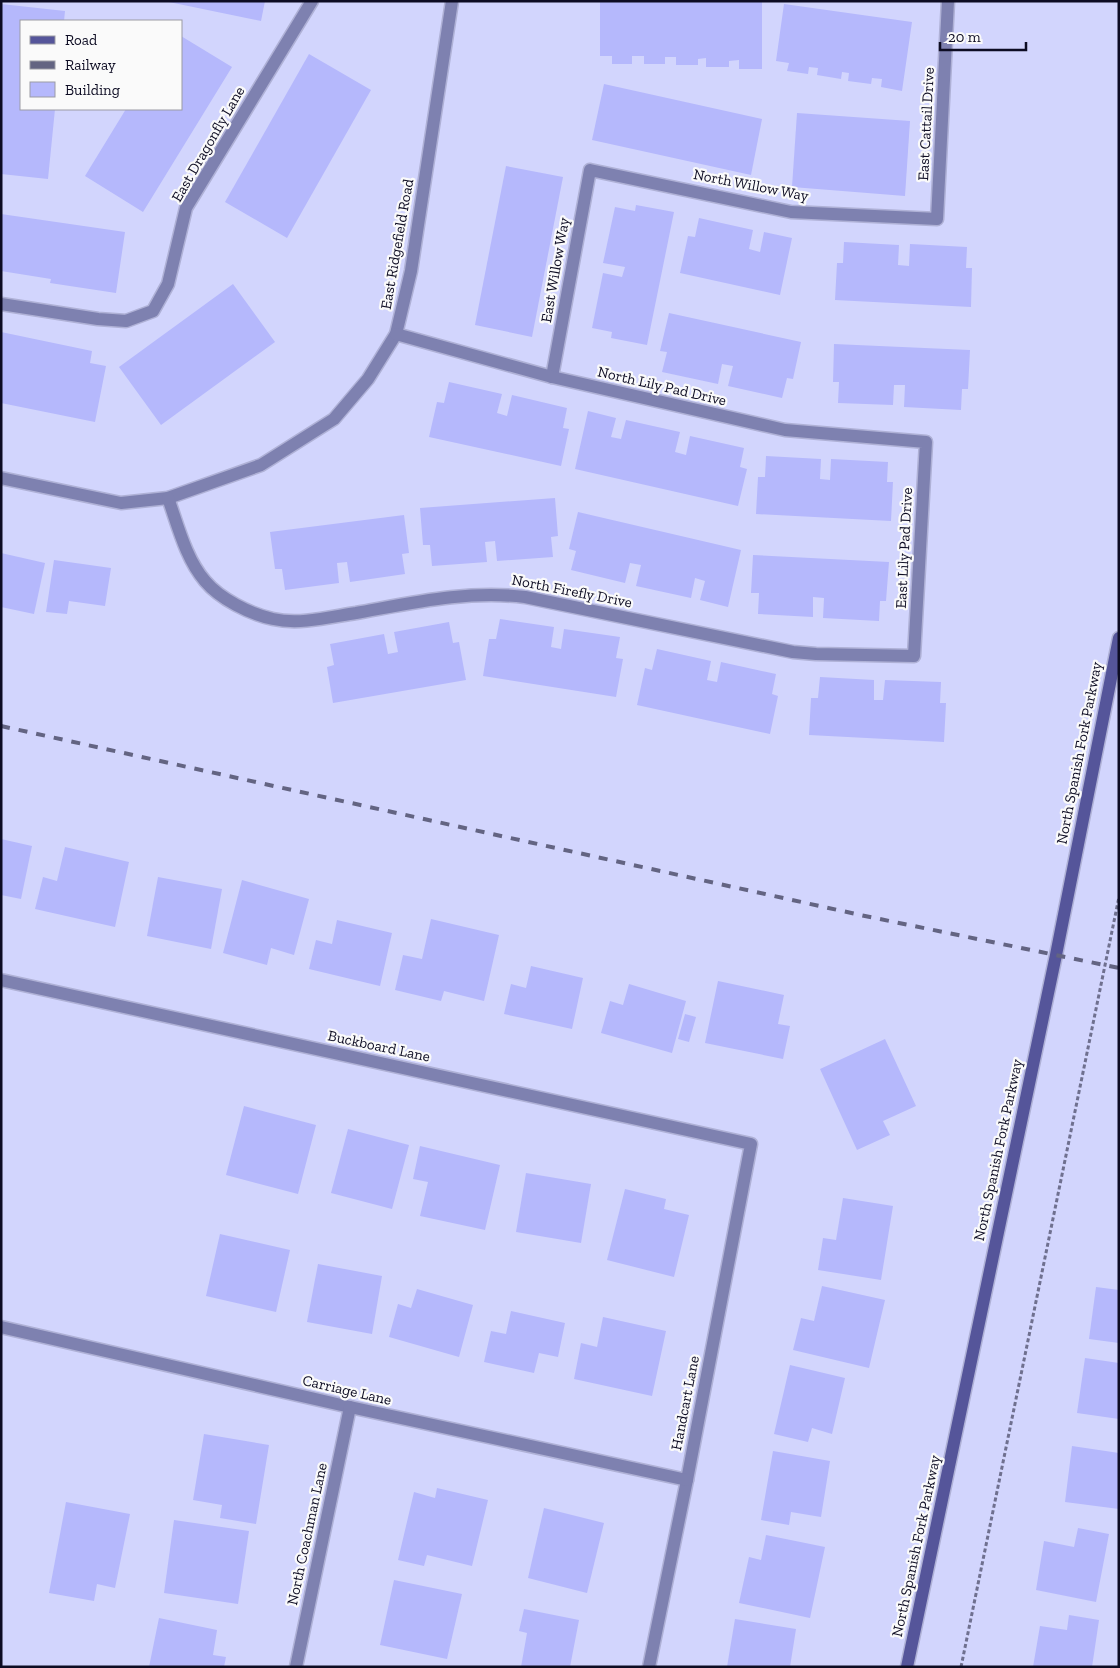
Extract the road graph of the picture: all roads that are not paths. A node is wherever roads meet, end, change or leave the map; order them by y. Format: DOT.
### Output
graph roads {
  1 [pos="312,1"];
  2 [pos="452,1"];
  3 [pos="948,1"];
  4 [pos="590,170"];
  5 [pos="938,219"];
  6 [pos="1,304"];
  7 [pos="396,334"];
  8 [pos="552,377"];
  9 [pos="926,442"];
  10 [pos="1,478"];
  11 [pos="168,498"];
  12 [pos="1119,638"];
  13 [pos="914,656"];
  14 [pos="1,980"];
  15 [pos="751,1144"];
  16 [pos="1,1327"];
  17 [pos="350,1407"];
  18 [pos="687,1480"];
  19 [pos="296,1667"];
  20 [pos="649,1667"];
  21 [pos="907,1667"];
  1 -- 6 [label="street, East Dragonfly Lane"];
  2 -- 7 [label="street, East Ridgefield Road"];
  3 -- 5 [label="street, East Cattail Drive"];
  4 -- 5 [label="street, North Willow Way"];
  4 -- 8 [label="street, East Willow Way"];
  7 -- 8 [label="street, North Lily Pad Drive"];
  7 -- 11 [label="street, East Ridgefield Road"];
  8 -- 9 [label="street, North Lily Pad Drive"];
  9 -- 13 [label="street, East Lily Pad Drive"];
  10 -- 11 [label="street, East Ridgefield Road"];
  11 -- 13 [label="street, North Firefly Drive"];
  12 -- 21 [label="street, North Spanish Fork Parkway"];
  14 -- 15 [label="street, Buckboard Lane"];
  15 -- 18 [label="street, Handcart Lane"];
  16 -- 17 [label="street, Carriage Lane"];
  17 -- 18 [label="street, Carriage Lane"];
  17 -- 19 [label="street, North Coachman Lane"];
  18 -- 20 [label="street, Handcart Lane"];
}
